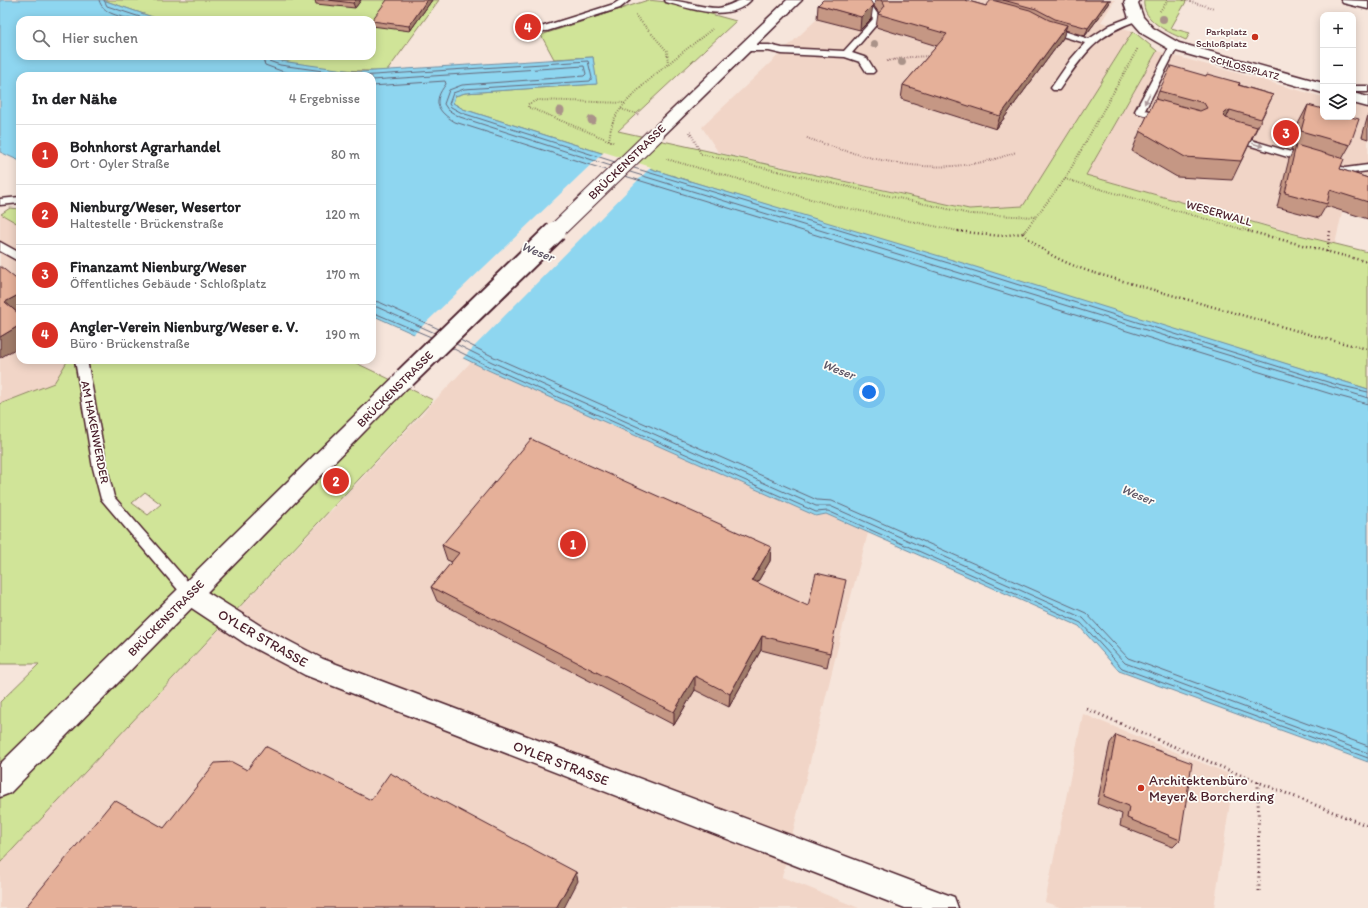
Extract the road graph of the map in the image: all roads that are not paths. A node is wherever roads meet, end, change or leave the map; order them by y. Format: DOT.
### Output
graph roads {
  1 [pos="626,0"];
  2 [pos="669,0"];
  3 [pos="747,0"];
  4 [pos="795,0"];
  5 [pos="873,0"];
  6 [pos="1133,0"];
  7 [pos="1348,0"];
  8 [pos="1368,5"];
  9 [pos="1136,18"];
  10 [pos="1043,26"];
  11 [pos="544,29"];
  12 [pos="1091,42"];
  13 [pos="1174,46"];
  14 [pos="747,48"];
  15 [pos="846,54"];
  16 [pos="868,68"];
  17 [pos="1320,87"];
  18 [pos="1056,88"];
  19 [pos="1356,89"];
  20 [pos="1368,89"];
  21 [pos="1356,99"];
  22 [pos="1368,102"];
  23 [pos="1175,121"];
  24 [pos="1221,134"];
  25 [pos="1368,168"];
  26 [pos="16,200"];
  27 [pos="0,202"];
  28 [pos="0,246"];
  29 [pos="16,256"];
  30 [pos="82,364"];
  31 [pos="190,594"];
  32 [pos="0,783"];
  33 [pos="943,908"];
  1 -- 11 [label="lane"];
  2 -- 3 [label="lane"];
  4 -- 14 [label="street, BRÜCKENSTRASSE"];
  5 -- 15 [label="lane"];
  6 -- 9 [label="street"];
  7 -- 8 [label="street"];
  9 -- 12 [label="lane"];
  9 -- 13 [label="street, SCHLOSSPLATZ"];
  10 -- 12 [label="lane"];
  12 -- 18 [label="lane"];
  13 -- 17 [label="street, SCHLOSSPLATZ"];
  13 -- 23 [label="lane, one-way"];
  14 -- 15 [label="lane"];
  14 -- 31 [label="street, BRÜCKENSTRASSE, bridge"];
  15 -- 16 [label="lane"];
  19 -- 20 [label="lane"];
  21 -- 22 [label="street"];
  24 -- 25 [label="lane, one-way"];
  26 -- 27 [label="lane"];
  28 -- 29 [label="lane"];
  30 -- 31 [label="lane, AM HAKENWERDER"];
  31 -- 32 [label="street, BRÜCKENSTRASSE"];
  31 -- 33 [label="street, OYLER STRASSE"];
}
